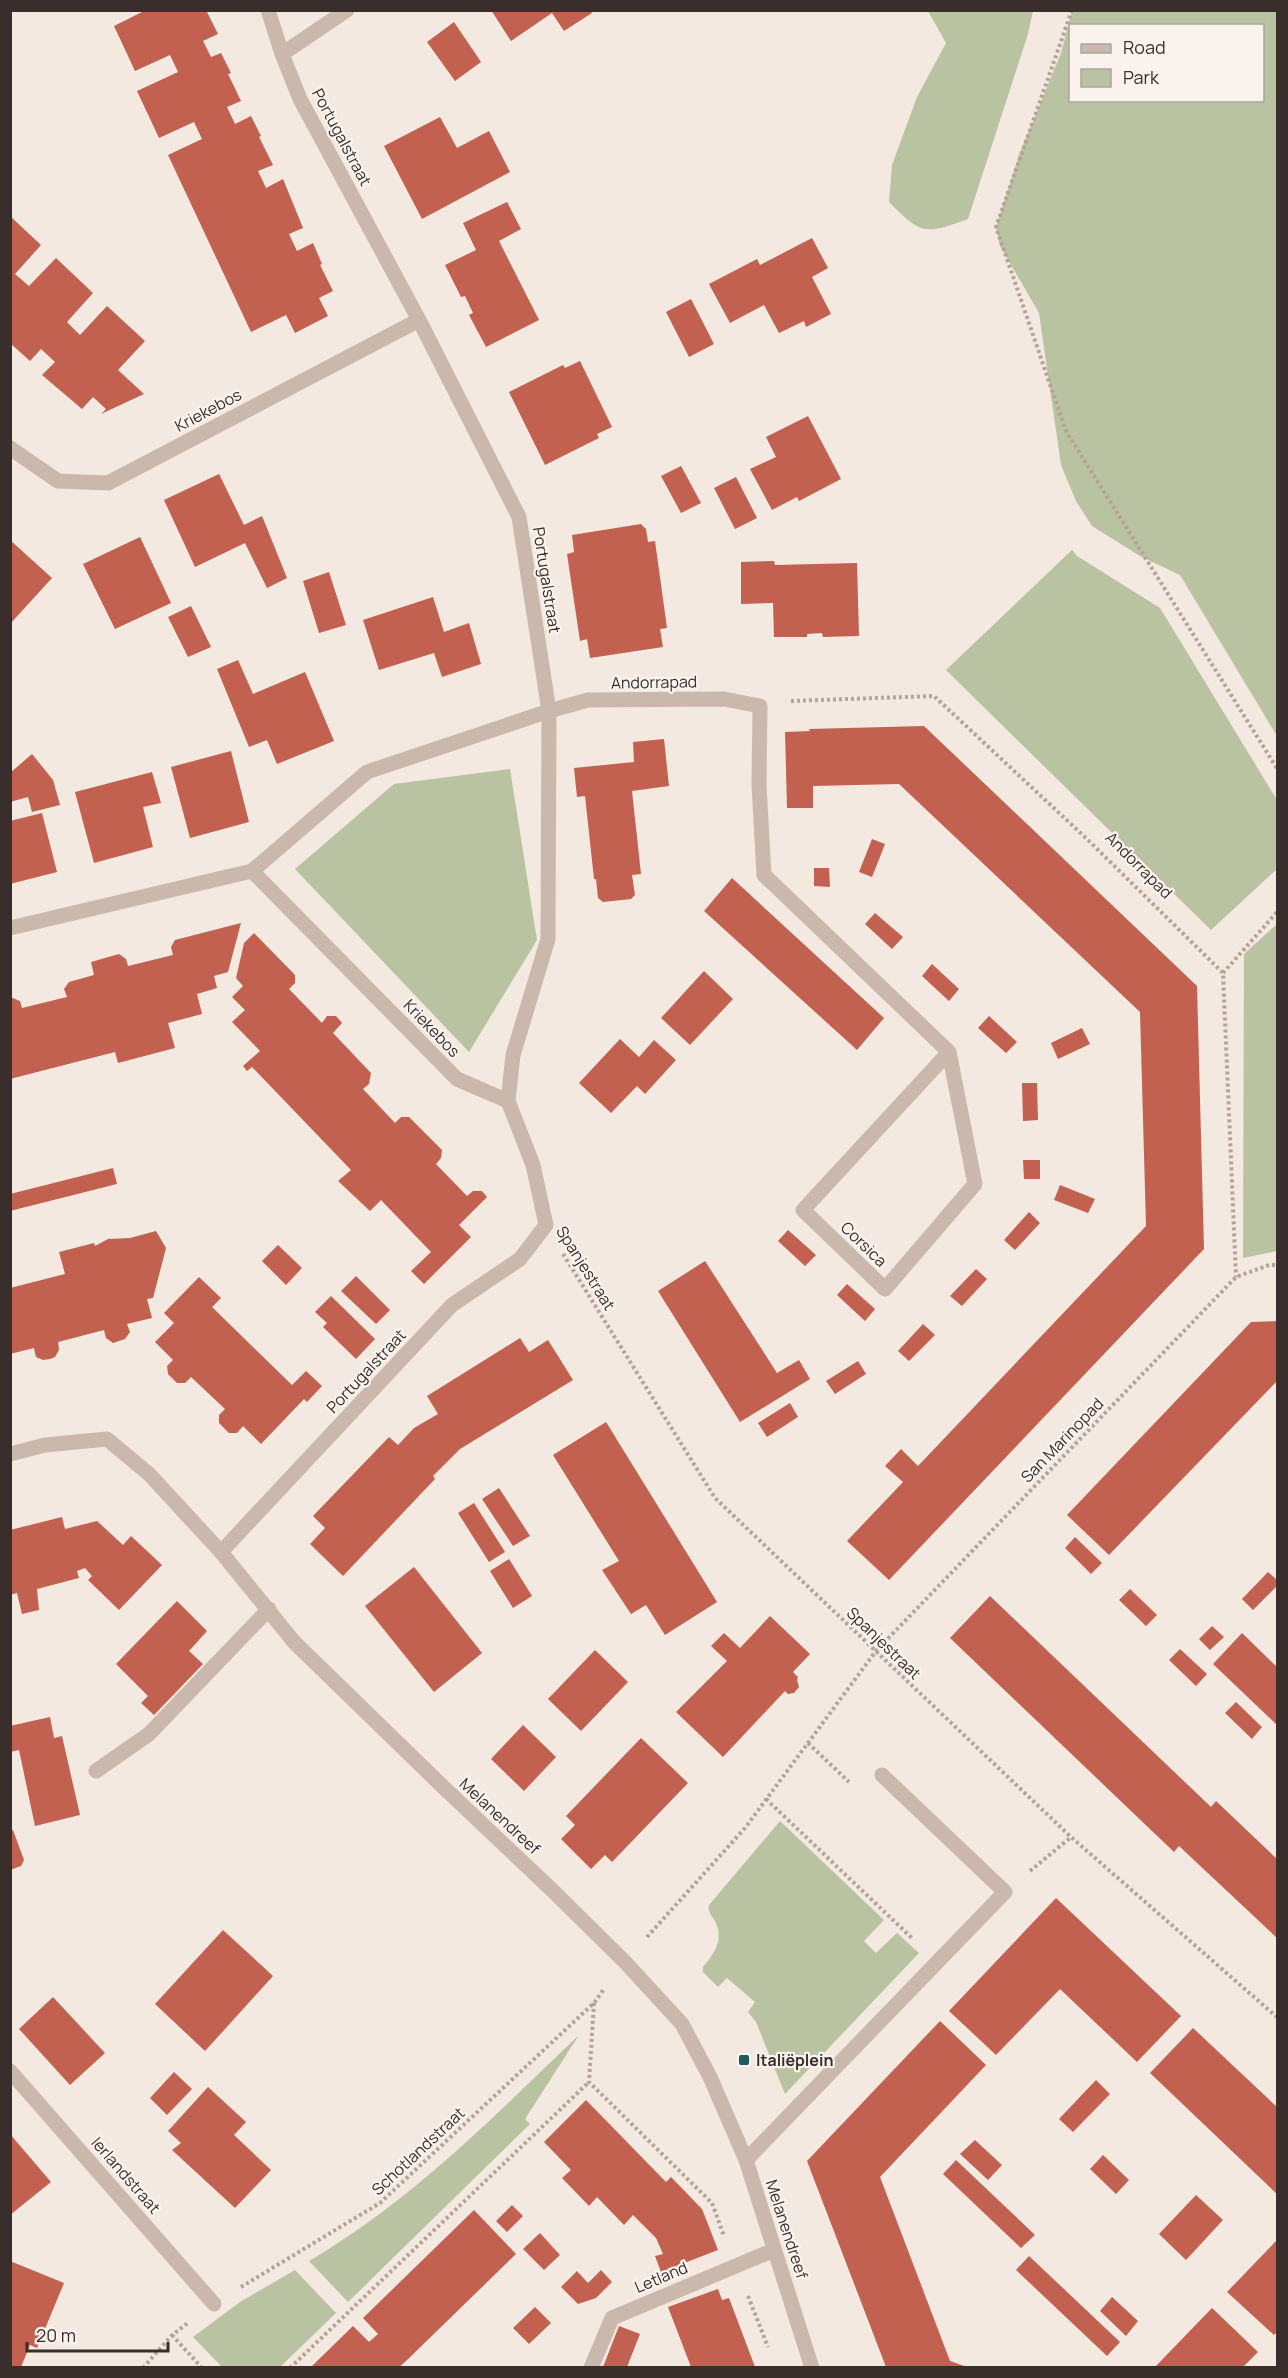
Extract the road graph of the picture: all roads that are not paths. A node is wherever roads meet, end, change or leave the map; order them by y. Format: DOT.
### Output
graph roads {
  1 [pos="268,10"];
  2 [pos="347,10"];
  3 [pos="282,54"];
  4 [pos="419,320"];
  5 [pos="10,448"];
  6 [pos="549,711"];
  7 [pos="252,871"];
  8 [pos="10,928"];
  9 [pos="949,1052"];
  10 [pos="508,1101"];
  11 [pos="10,1454"];
  12 [pos="221,1552"];
  13 [pos="269,1609"];
  14 [pos="96,1772"];
  15 [pos="882,1775"];
  16 [pos="10,2071"];
  17 [pos="746,2160"];
  18 [pos="774,2250"];
  19 [pos="214,2304"];
  20 [pos="591,2367"];
  21 [pos="812,2367"];
  1 -- 3 [label="street, Portugalstraat"];
  2 -- 3 [label="street"];
  3 -- 4 [label="street, Portugalstraat"];
  4 -- 5 [label="street, Kriekebos"];
  4 -- 6 [label="street, Portugalstraat"];
  6 -- 7 [label="street"];
  6 -- 9 [label="street, Andorrapad"];
  6 -- 10 [label="street, Portugalstraat"];
  7 -- 8 [label="street"];
  7 -- 10 [label="street, Kriekebos"];
  9 -- 9 [label="street, Corsica"];
  10 -- 12 [label="street, Portugalstraat"];
  11 -- 12 [label="street, Melanendreef"];
  12 -- 13 [label="street, Melanendreef"];
  13 -- 14 [label="street"];
  13 -- 17 [label="street, Melanendreef"];
  15 -- 17 [label="street"];
  16 -- 19 [label="street, Ierlandstraat"];
  17 -- 18 [label="street, Melanendreef"];
  18 -- 20 [label="street, Letland"];
  18 -- 21 [label="street, Melanendreef"];
}
